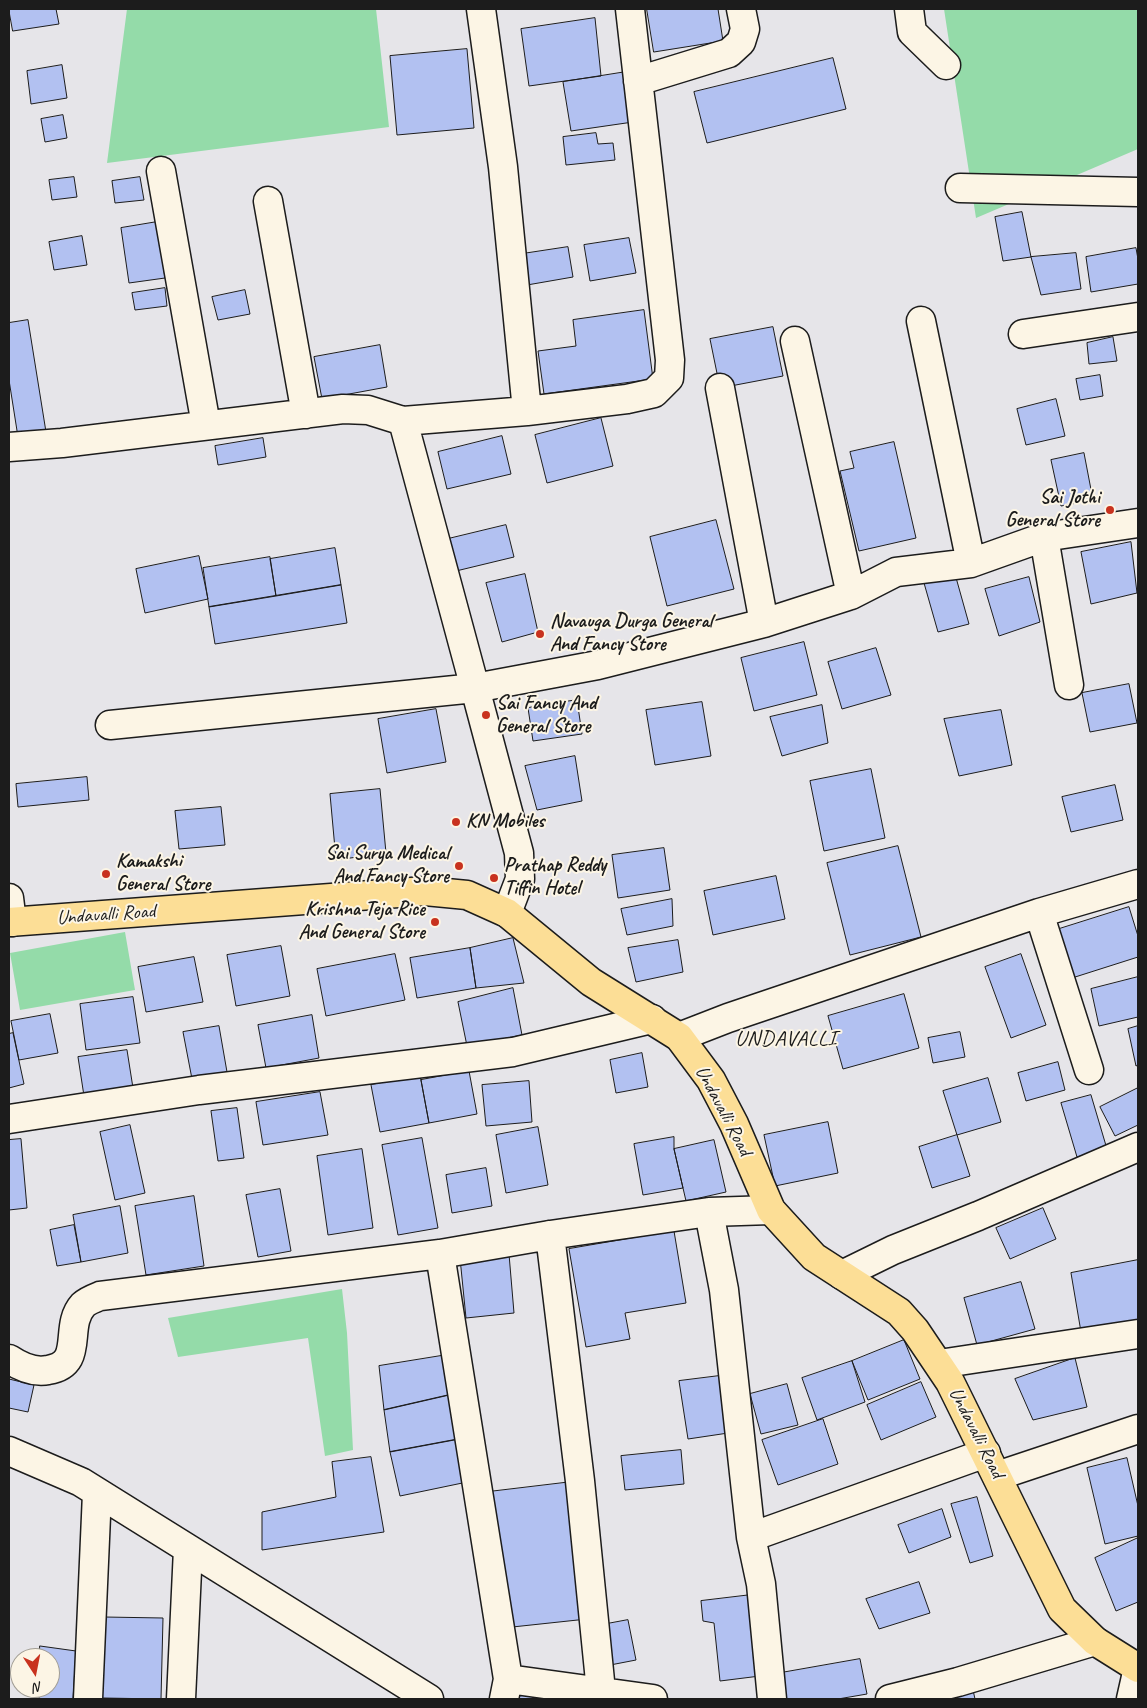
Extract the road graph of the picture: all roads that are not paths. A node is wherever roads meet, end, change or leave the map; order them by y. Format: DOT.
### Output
graph roads {
  1 [pos="481,9"];
  2 [pos="630,9"];
  3 [pos="741,9"];
  4 [pos="908,9"];
  5 [pos="946,65"];
  6 [pos="638,81"];
  7 [pos="161,171"];
  8 [pos="960,188"];
  9 [pos="1138,192"];
  10 [pos="268,201"];
  11 [pos="1138,317"];
  12 [pos="921,321"];
  13 [pos="1023,334"];
  14 [pos="795,341"];
  15 [pos="720,388"];
  16 [pos="527,411"];
  17 [pos="306,414"];
  18 [pos="404,421"];
  19 [pos="206,425"];
  20 [pos="9,447"];
  21 [pos="1138,523"];
  22 [pos="1044,537"];
  23 [pos="971,563"];
  24 [pos="851,595"];
  25 [pos="764,623"];
  26 [pos="1069,685"];
  27 [pos="475,688"];
  28 [pos="110,725"];
  29 [pos="1138,884"];
  30 [pos="1039,913"];
  31 [pos="10,914"];
  32 [pos="508,914"];
  33 [pos="652,1019"];
  34 [pos="679,1037"];
  35 [pos="1089,1070"];
  36 [pos="9,1119"];
  37 [pos="1138,1147"];
  38 [pos="770,1210"];
  39 [pos="709,1212"];
  40 [pos="550,1235"];
  41 [pos="440,1254"];
  42 [pos="842,1275"];
  43 [pos="1138,1334"];
  44 [pos="9,1359"];
  45 [pos="938,1364"];
  46 [pos="1138,1429"];
  47 [pos="9,1451"];
  48 [pos="991,1465"];
  49 [pos="96,1493"];
  50 [pos="752,1537"];
  51 [pos="188,1549"];
  52 [pos="1095,1641"];
  53 [pos="1138,1668"];
  54 [pos="506,1689"];
  55 [pos="601,1691"];
  56 [pos="928,1695"];
  57 [pos="88,1699"];
  58 [pos="181,1699"];
  59 [pos="429,1699"];
  60 [pos="653,1699"];
  61 [pos="772,1699"];
  62 [pos="890,1699"];
  63 [pos="1131,1699"];
  1 -- 16 [label="street"];
  2 -- 6 [label="street"];
  3 -- 6 [label="street"];
  4 -- 5 [label="street"];
  6 -- 16 [label="street"];
  7 -- 19 [label="street"];
  8 -- 9 [label="street"];
  10 -- 17 [label="street"];
  11 -- 13 [label="street"];
  12 -- 23 [label="street"];
  14 -- 24 [label="street"];
  15 -- 25 [label="street"];
  16 -- 18 [label="street"];
  17 -- 18 [label="street"];
  17 -- 19 [label="street"];
  18 -- 27 [label="street"];
  19 -- 20 [label="street"];
  21 -- 22 [label="street"];
  22 -- 23 [label="street"];
  22 -- 26 [label="street"];
  23 -- 24 [label="street"];
  24 -- 25 [label="street"];
  25 -- 27 [label="street"];
  27 -- 28 [label="street"];
  27 -- 32 [label="street"];
  29 -- 30 [label="street"];
  30 -- 34 [label="street"];
  30 -- 35 [label="street"];
  31 -- 32 [label="main road, Undavalli Road"];
  32 -- 33 [label="main road, Undavalli Road"];
  33 -- 34 [label="main road, Undavalli Road"];
  33 -- 36 [label="street"];
  34 -- 38 [label="main road, Undavalli Road"];
  37 -- 42 [label="street"];
  38 -- 39 [label="street"];
  38 -- 42 [label="main road, Undavalli Road"];
  39 -- 40 [label="street"];
  39 -- 50 [label="street"];
  40 -- 41 [label="street"];
  40 -- 55 [label="street"];
  41 -- 44 [label="street"];
  41 -- 54 [label="street"];
  42 -- 45 [label="main road, Undavalli Road"];
  43 -- 45 [label="street"];
  45 -- 48 [label="main road, Undavalli Road"];
  46 -- 48 [label="street"];
  47 -- 49 [label="street"];
  48 -- 50 [label="street"];
  48 -- 52 [label="main road, Undavalli Road"];
  49 -- 51 [label="street"];
  49 -- 57 [label="street"];
  50 -- 61 [label="street"];
  51 -- 58 [label="street"];
  51 -- 59 [label="street"];
  52 -- 53 [label="main road, Undavalli Road"];
  52 -- 56 [label="street"];
  53 -- 63 [label="street"];
  54 -- 55 [label="street"];
  55 -- 60 [label="street"];
  56 -- 62 [label="street"];
}
